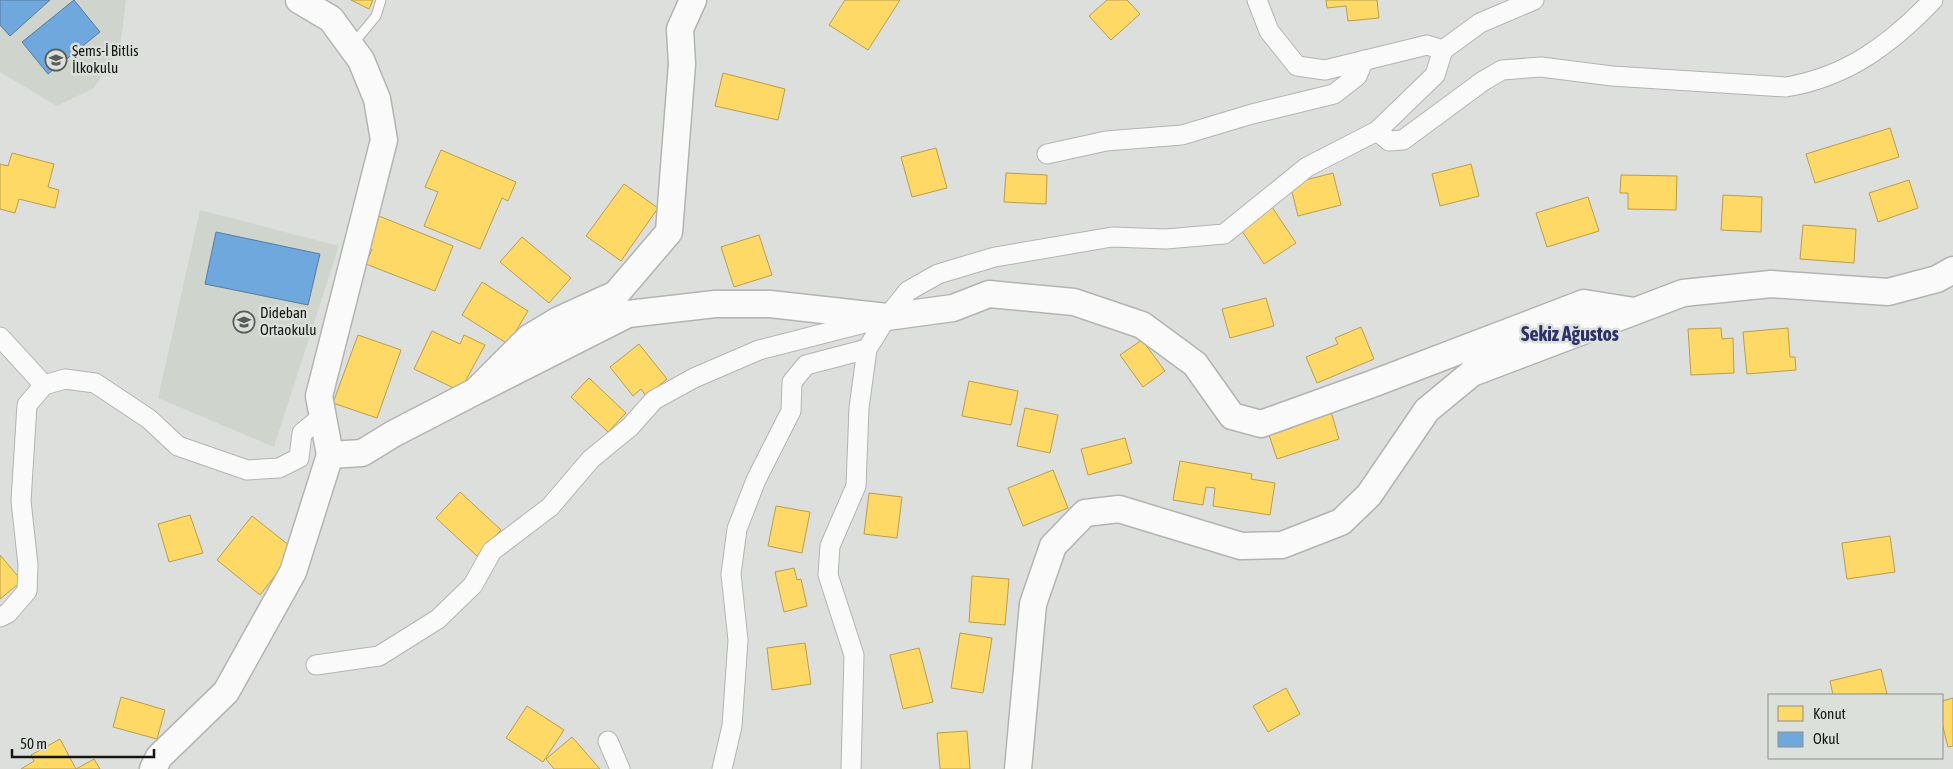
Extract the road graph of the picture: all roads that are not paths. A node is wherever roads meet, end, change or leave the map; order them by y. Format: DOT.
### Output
graph roads {
  1 [pos="299,0"];
  2 [pos="381,0"];
  3 [pos="694,0"];
  4 [pos="1257,0"];
  5 [pos="1534,0"];
  6 [pos="1933,0"];
  7 [pos="351,47"];
  8 [pos="1443,50"];
  9 [pos="1364,60"];
  10 [pos="1376,131"];
  11 [pos="1047,154"];
  12 [pos="1953,270"];
  13 [pos="1634,311"];
  14 [pos="887,317"];
  15 [pos="0,337"];
  16 [pos="867,350"];
  17 [pos="44,385"];
  18 [pos="476,391"];
  19 [pos="323,416"];
  20 [pos="330,455"];
  21 [pos="0,617"];
  22 [pos="316,664"];
  23 [pos="608,741"];
  24 [pos="152,769"];
  25 [pos="620,769"];
  26 [pos="722,769"];
  27 [pos="851,769"];
  28 [pos="1018,769"];
  1 -- 7 [label="street"];
  2 -- 7 [label="lane"];
  3 -- 18 [label="street"];
  4 -- 9 [label="street"];
  5 -- 8 [label="street"];
  6 -- 10 [label="street"];
  7 -- 19 [label="street"];
  8 -- 9 [label="street"];
  8 -- 10 [label="street"];
  9 -- 11 [label="street"];
  10 -- 14 [label="street"];
  12 -- 13 [label="street"];
  13 -- 14 [label="street"];
  13 -- 28 [label="street"];
  14 -- 16 [label="street"];
  14 -- 18 [label="street"];
  14 -- 22 [label="street"];
  15 -- 17 [label="street"];
  16 -- 26 [label="street"];
  16 -- 27 [label="street"];
  17 -- 19 [label="street"];
  17 -- 21 [label="street"];
  18 -- 20 [label="street"];
  19 -- 20 [label="street"];
  20 -- 24 [label="street"];
  23 -- 25 [label="street"];
}
